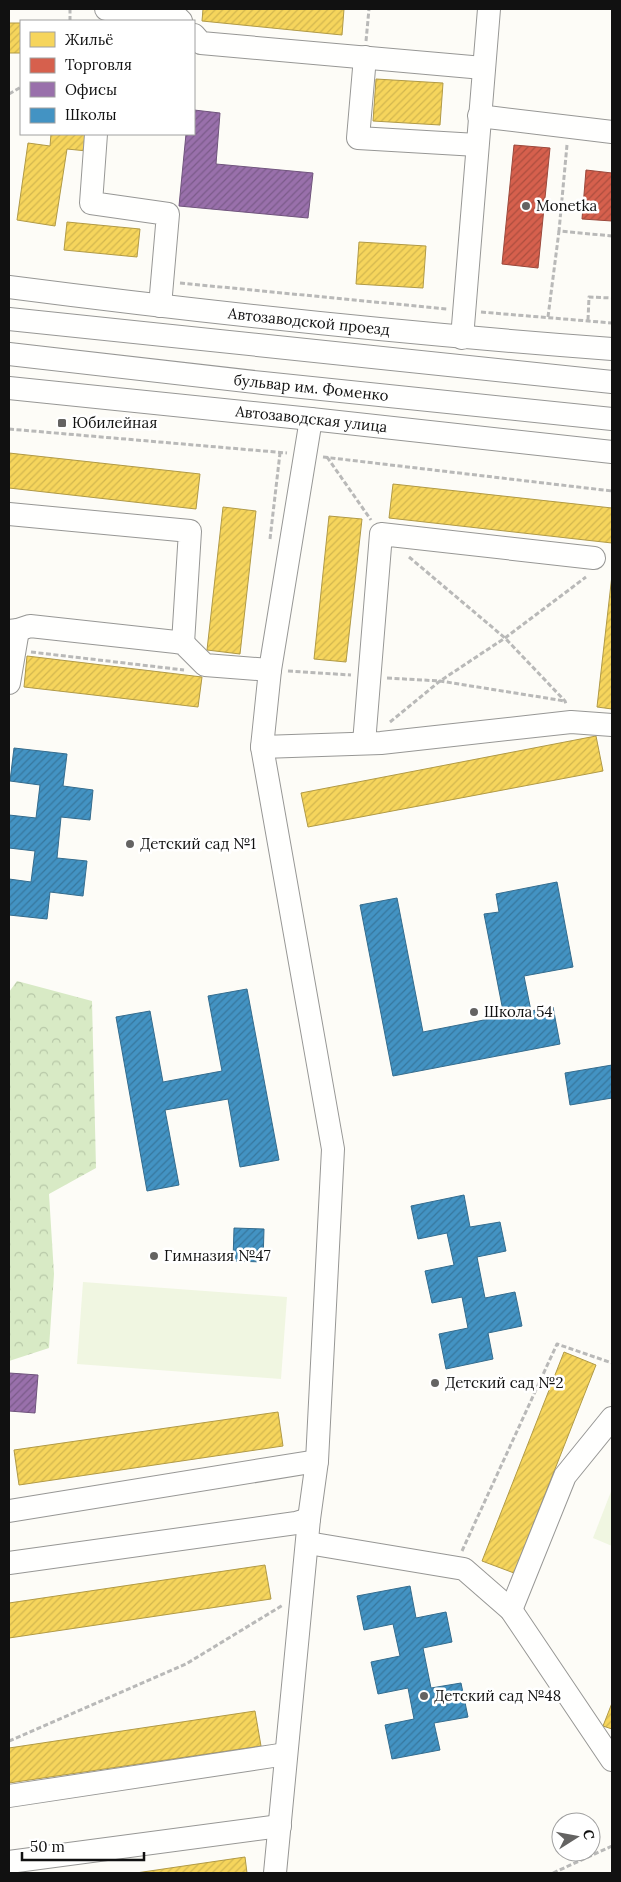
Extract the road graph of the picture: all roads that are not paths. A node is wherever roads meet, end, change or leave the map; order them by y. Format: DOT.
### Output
graph roads {
  1 [pos="106,9"];
  2 [pos="489,9"];
  3 [pos="180,20"];
  4 [pos="195,36"];
  5 [pos="365,57"];
  6 [pos="483,68"];
  7 [pos="479,116"];
  8 [pos="612,132"];
  9 [pos="96,135"];
  10 [pos="477,145"];
  11 [pos="9,287"];
  12 [pos="160,306"];
  13 [pos="9,319"];
  14 [pos="462,338"];
  15 [pos="612,349"];
  16 [pos="9,354"];
  17 [pos="612,382"];
  18 [pos="9,388"];
  19 [pos="311,419"];
  20 [pos="612,419"];
  21 [pos="612,452"];
  22 [pos="9,514"];
  23 [pos="593,564"];
  24 [pos="14,637"];
  25 [pos="183,643"];
  26 [pos="270,670"];
  27 [pos="9,683"];
  28 [pos="612,725"];
  29 [pos="373,743"];
  30 [pos="262,747"];
  31 [pos="612,1418"];
  32 [pos="316,1461"];
  33 [pos="9,1511"];
  34 [pos="309,1519"];
  35 [pos="308,1543"];
  36 [pos="9,1563"];
  37 [pos="511,1610"];
  38 [pos="286,1754"];
  39 [pos="612,1760"];
  40 [pos="9,1796"];
  41 [pos="280,1826"];
  42 [pos="9,1862"];
  43 [pos="275,1873"];
  1 -- 3 [label="street"];
  2 -- 6 [label="street"];
  4 -- 5 [label="street"];
  5 -- 6 [label="street"];
  5 -- 10 [label="street"];
  6 -- 7 [label="street"];
  7 -- 8 [label="street"];
  7 -- 10 [label="street"];
  9 -- 12 [label="street"];
  10 -- 14 [label="street"];
  11 -- 12 [label="street, Автозаводской проезд"];
  12 -- 14 [label="street, Автозаводской проезд"];
  13 -- 17 [label="street"];
  14 -- 15 [label="street, Автозаводской проезд"];
  16 -- 20 [label="street, бульвар им. Фоменко"];
  18 -- 19 [label="street, Автозаводская улица"];
  19 -- 21 [label="street, Автозаводская улица"];
  19 -- 26 [label="street"];
  22 -- 25 [label="street"];
  23 -- 29 [label="street"];
  24 -- 25 [label="street"];
  24 -- 27 [label="street"];
  25 -- 26 [label="street"];
  26 -- 30 [label="street"];
  28 -- 29 [label="street"];
  29 -- 30 [label="street"];
  30 -- 32 [label="street"];
  31 -- 37 [label="street"];
  32 -- 33 [label="street"];
  32 -- 34 [label="street"];
  34 -- 35 [label="street"];
  34 -- 36 [label="street"];
  35 -- 37 [label="street"];
  35 -- 38 [label="street"];
  37 -- 39 [label="street"];
  38 -- 40 [label="street"];
  38 -- 41 [label="street"];
  41 -- 42 [label="street"];
  41 -- 43 [label="street"];
}
